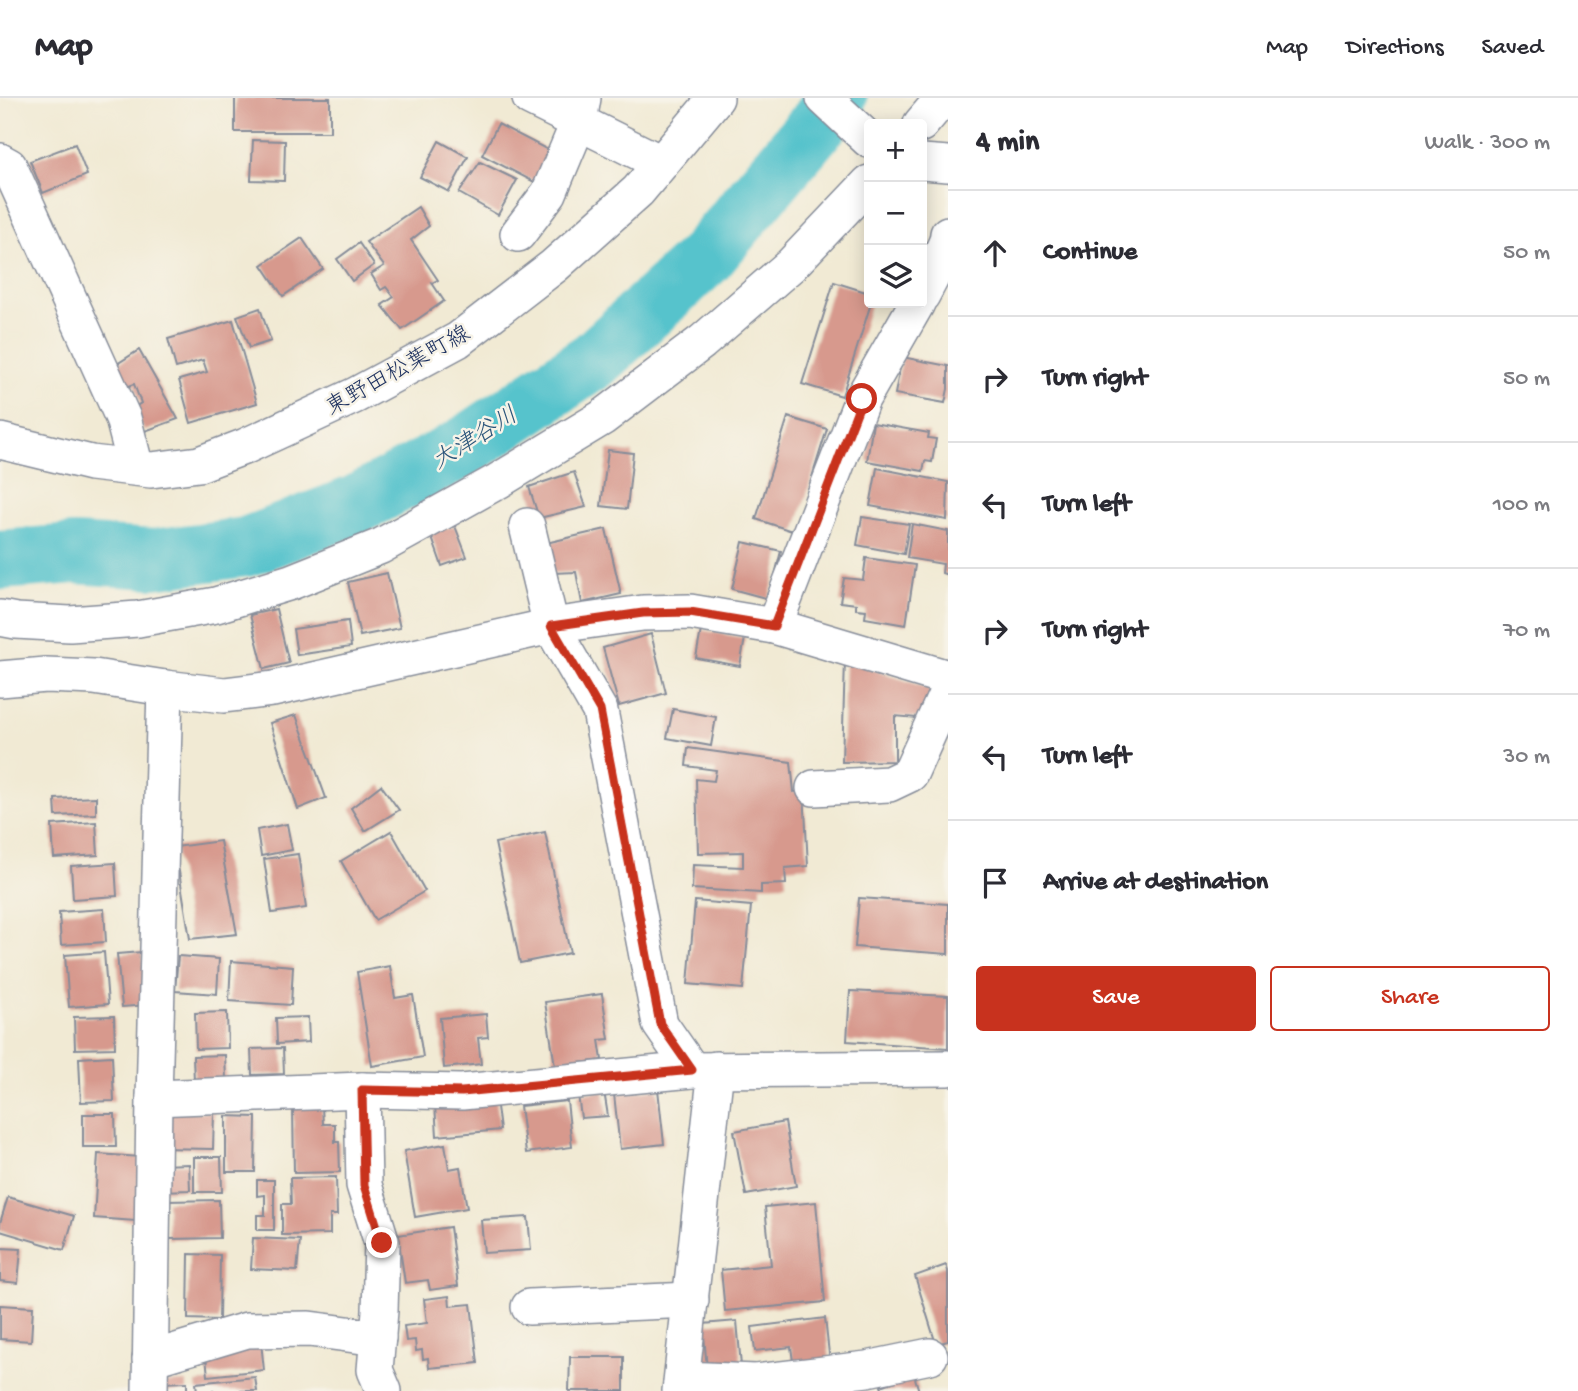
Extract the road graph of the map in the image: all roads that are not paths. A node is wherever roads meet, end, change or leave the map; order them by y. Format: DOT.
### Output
graph roads {
  1 [pos="530,98"];
  2 [pos="716,98"];
  3 [pos="824,98"];
  4 [pos="943,98"];
  5 [pos="581,110"];
  6 [pos="925,119"];
  7 [pos="864,135"];
  8 [pos="0,161"];
  9 [pos="927,162"];
  10 [pos="661,163"];
  11 [pos="948,164"];
  12 [pos="864,188"];
  13 [pos="518,234"];
  14 [pos="948,234"];
  15 [pos="927,286"];
  16 [pos="914,308"];
  17 [pos="0,441"];
  18 [pos="136,468"];
  19 [pos="527,526"];
  20 [pos="0,618"];
  21 [pos="551,626"];
  22 [pos="774,626"];
  23 [pos="948,678"];
  24 [pos="0,679"];
  25 [pos="165,688"];
  26 [pos="948,690"];
  27 [pos="814,788"];
  28 [pos="948,1068"];
  29 [pos="704,1070"];
  30 [pos="362,1090"];
  31 [pos="154,1098"];
  32 [pos="691,1300"];
  33 [pos="529,1307"];
  34 [pos="378,1338"];
  35 [pos="930,1356"];
  36 [pos="149,1383"];
  37 [pos="681,1385"];
  38 [pos="384,1391"];
  1 -- 5 [label="street"];
  2 -- 10 [label="street, 東野田松葉町線"];
  3 -- 7 [label="street"];
  4 -- 6 [label="street"];
  5 -- 10 [label="street"];
  5 -- 13 [label="street"];
  8 -- 18 [label="street"];
  9 -- 11 [label="street"];
  10 -- 18 [label="street, 東野田松葉町線"];
  12 -- 20 [label="street"];
  14 -- 15 [label="street"];
  16 -- 22 [label="street"];
  17 -- 18 [label="street, 東野田松葉町線"];
  19 -- 21 [label="street"];
  21 -- 22 [label="street"];
  21 -- 25 [label="street"];
  21 -- 29 [label="street"];
  22 -- 23 [label="street"];
  24 -- 25 [label="street"];
  25 -- 31 [label="street"];
  26 -- 27 [label="street"];
  28 -- 29 [label="street"];
  29 -- 30 [label="street"];
  29 -- 32 [label="street"];
  30 -- 31 [label="street"];
  30 -- 34 [label="street"];
  31 -- 36 [label="street"];
  32 -- 33 [label="street"];
  32 -- 37 [label="street"];
  34 -- 36 [label="street"];
  34 -- 38 [label="street"];
  35 -- 37 [label="street"];
}
